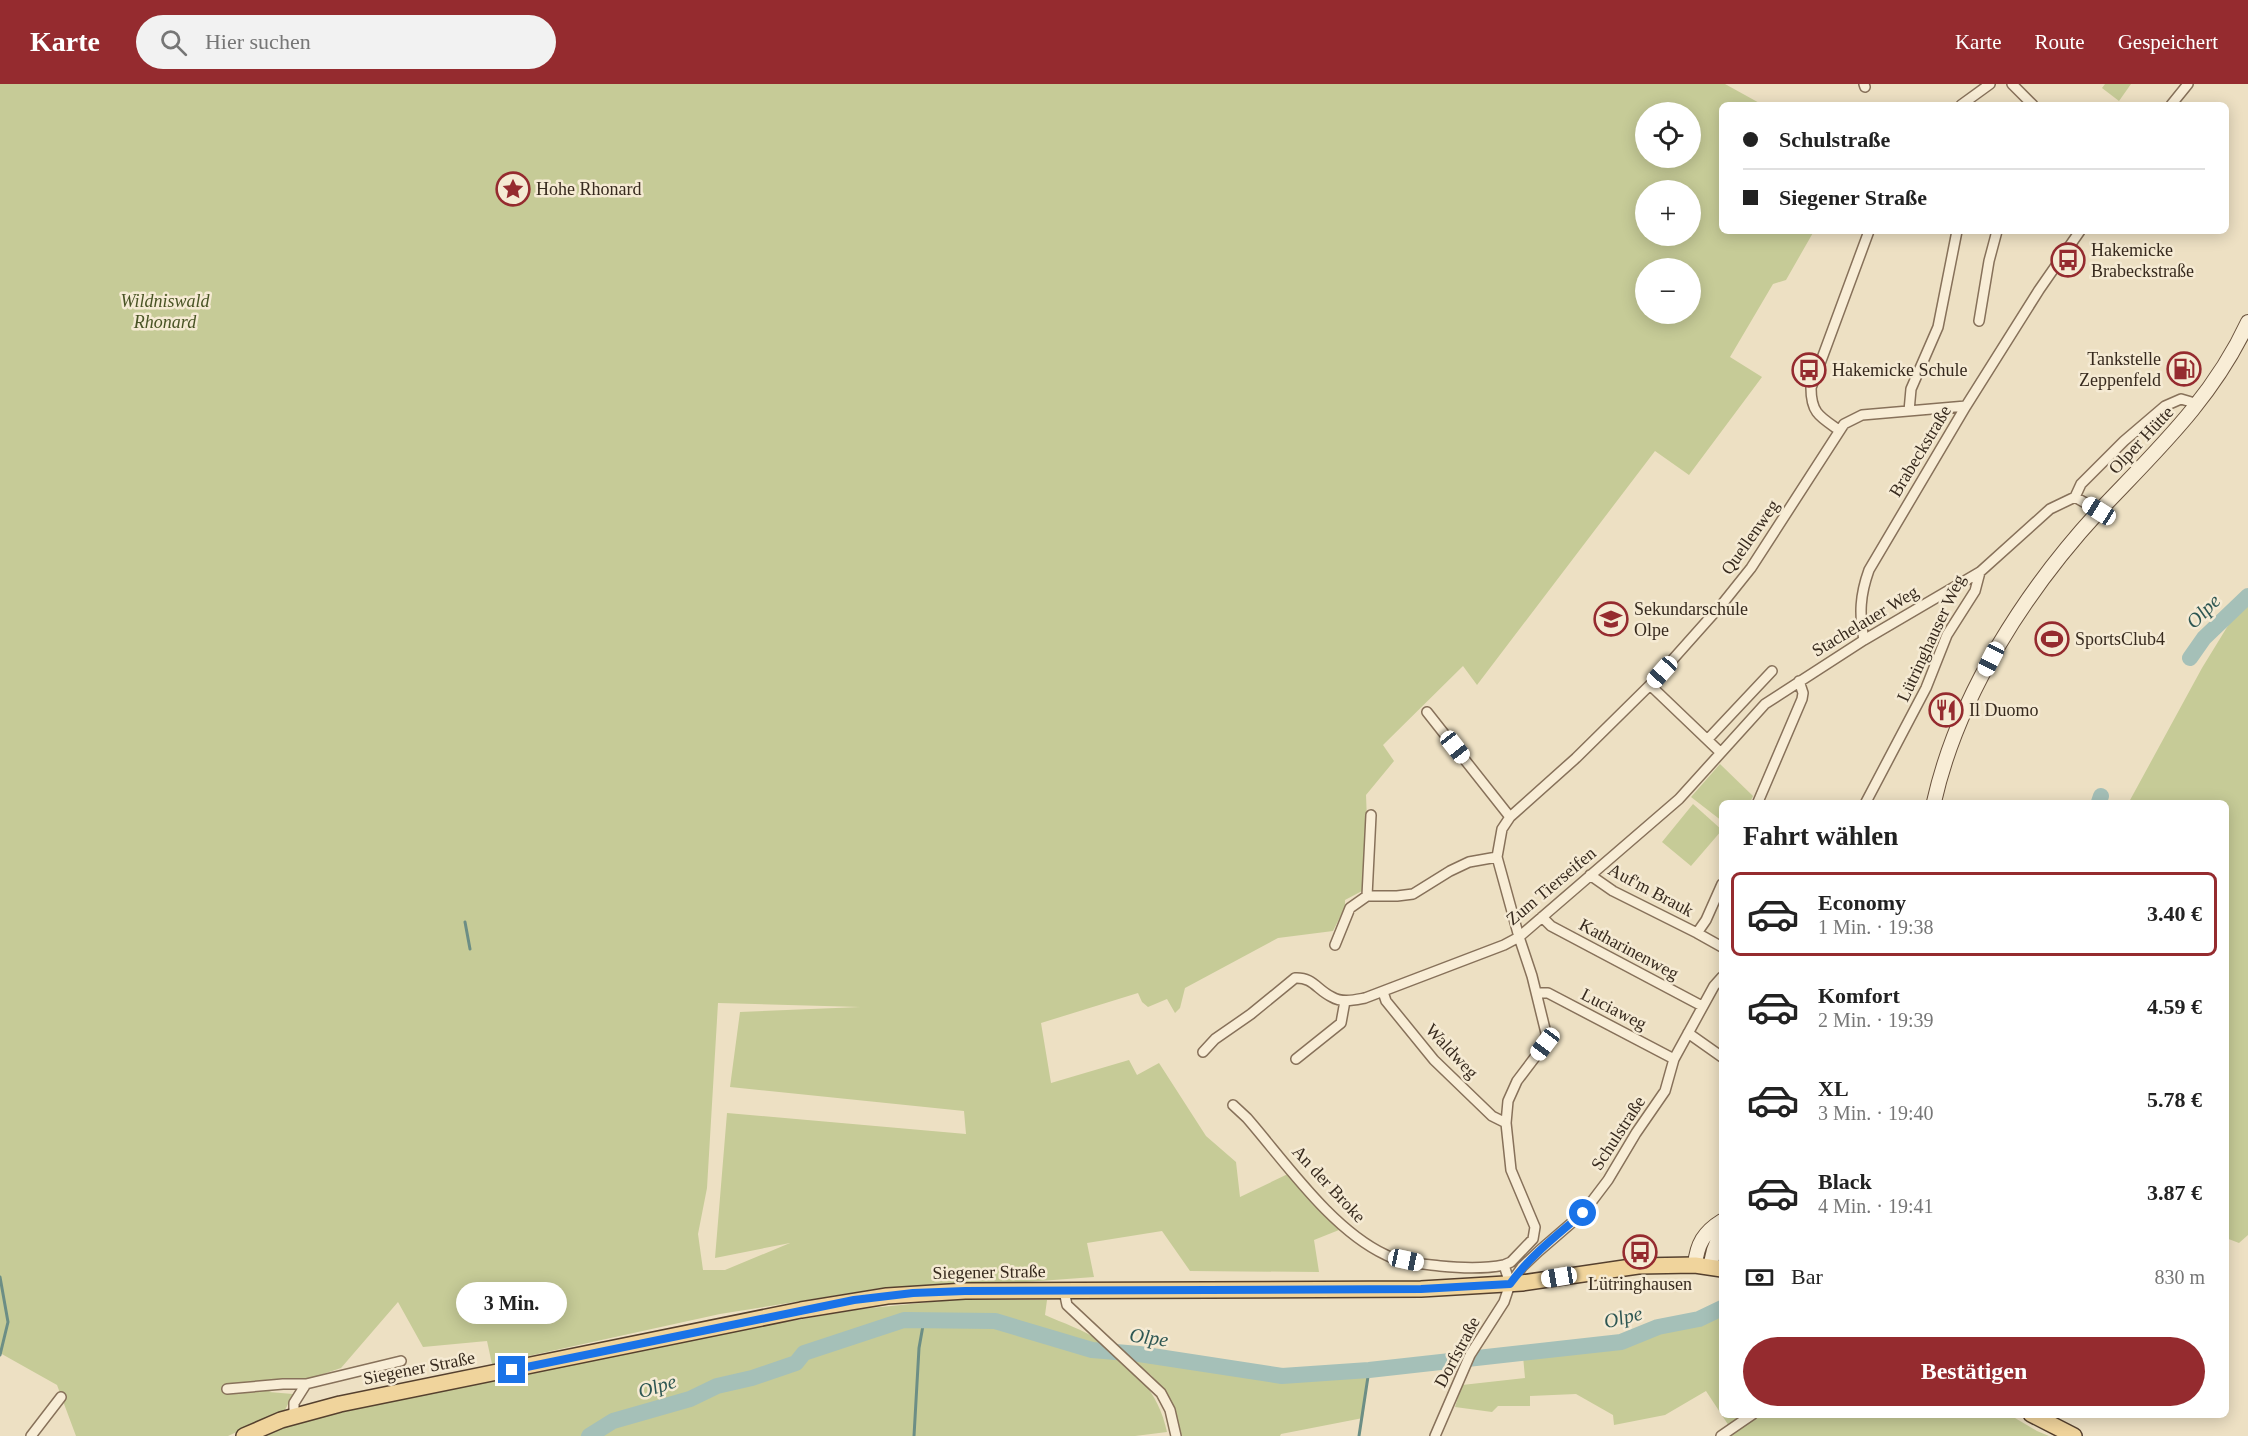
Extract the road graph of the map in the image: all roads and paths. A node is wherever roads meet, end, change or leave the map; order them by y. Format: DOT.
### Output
graph roads {
  1 [pos="1990,84"];
  2 [pos="2012,84"];
  3 [pos="2188,84"];
  4 [pos="1965,102"];
  5 [pos="2030,102"];
  6 [pos="2173,102"];
  7 [pos="1868,234"];
  8 [pos="1957,234"];
  9 [pos="1996,234"];
  10 [pos="2078,234"];
  11 [pos="1979,321"];
  12 [pos="2248,322"];
  13 [pos="2198,404"];
  14 [pos="1965,406"];
  15 [pos="1909,411"];
  16 [pos="1839,430"];
  17 [pos="2075,497"];
  18 [pos="2099,511"];
  19 [pos="1980,572"];
  20 [pos="1864,640"];
  21 [pos="1772,671"];
  22 [pos="1799,681"];
  23 [pos="1650,685"];
  24 [pos="1765,704"];
  25 [pos="1427,712"];
  26 [pos="1707,739"];
  27 [pos="1720,753"];
  28 [pos="1936,797"];
  29 [pos="1868,798"];
  30 [pos="1759,800"];
  31 [pos="1371,815"];
  32 [pos="1510,817"];
  33 [pos="1497,857"];
  34 [pos="1590,875"];
  35 [pos="1719,891"];
  36 [pos="1367,896"];
  37 [pos="1542,917"];
  38 [pos="1697,933"];
  39 [pos="1519,937"];
  40 [pos="1719,944"];
  41 [pos="1335,945"];
  42 [pos="1719,980"];
  43 [pos="1383,993"];
  44 [pos="1537,993"];
  45 [pos="1345,1001"];
  46 [pos="1702,1006"];
  47 [pos="1688,1033"];
  48 [pos="1203,1052"];
  49 [pos="1719,1054"];
  50 [pos="1296,1059"];
  51 [pos="1674,1059"];
  52 [pos="1233,1106"];
  53 [pos="1506,1123"];
  54 [pos="1719,1224"];
  55 [pos="1719,1238"];
  56 [pos="1504,1265"];
  57 [pos="1709,1267"];
  58 [pos="1510,1284"];
  59 [pos="1064,1291"];
  60 [pos="401,1361"];
  61 [pos="306,1384"];
  62 [pos="228,1389"];
  63 [pos="61,1397"];
  64 [pos="294,1416"];
  65 [pos="1747,1418"];
  66 [pos="2039,1418"];
  67 [pos="31,1436"];
  68 [pos="244,1436"];
  69 [pos="1176,1436"];
  70 [pos="1435,1436"];
  71 [pos="1721,1436"];
  72 [pos="2074,1436"];
  1 -- 4 [label="street"];
  2 -- 5 [label="street"];
  3 -- 6 [label="street"];
  7 -- 16 [label="street"];
  8 -- 15 [label="street"];
  9 -- 11 [label="street"];
  10 -- 14 [label="street, Brabeckstraße"];
  12 -- 13 [label="street, Olper Hütte"];
  13 -- 17 [label="street, Lütringhauser Weg"];
  13 -- 18 [label="street, Olper Hütte"];
  14 -- 15 [label="street, Quellenweg"];
  14 -- 20 [label="street, Brabeckstraße"];
  15 -- 16 [label="street, Quellenweg"];
  16 -- 23 [label="street, Quellenweg"];
  17 -- 18 [label="street"];
  17 -- 19 [label="street, Lütringhauser Weg"];
  18 -- 28 [label="street, Olper Hütte"];
  19 -- 20 [label="street, Stachelauer Weg"];
  19 -- 29 [label="street, Lütringhauser Weg"];
  20 -- 22 [label="street, Stachelauer Weg"];
  21 -- 26 [label="street"];
  22 -- 24 [label="street, Stachelauer Weg"];
  22 -- 30 [label="street"];
  23 -- 26 [label="street"];
  23 -- 32 [label="street, Quellenweg"];
  24 -- 27 [label="street, Zum Tierseifen"];
  25 -- 32 [label="street"];
  26 -- 27 [label="street"];
  27 -- 34 [label="street, Zum Tierseifen"];
  31 -- 36 [label="street"];
  32 -- 33 [label="street, Quellenweg"];
  33 -- 36 [label="street"];
  33 -- 39 [label="street"];
  34 -- 37 [label="street, Zum Tierseifen"];
  34 -- 38 [label="street, Auf'm Brauk"];
  35 -- 38 [label="street, Auf'm Brauk"];
  36 -- 41 [label="street"];
  37 -- 39 [label="street, Zum Tierseifen"];
  37 -- 46 [label="street, Katharinenweg"];
  38 -- 40 [label="street, Auf'm Brauk"];
  39 -- 43 [label="street, Zum Tierseifen"];
  39 -- 44 [label="street"];
  42 -- 46 [label="street, Schulstraße"];
  43 -- 45 [label="street, Zum Tierseifen"];
  43 -- 53 [label="street, Waldweg"];
  44 -- 51 [label="street, Luciaweg"];
  44 -- 53 [label="street"];
  45 -- 48 [label="street"];
  45 -- 50 [label="street"];
  46 -- 47 [label="street, Schulstraße"];
  47 -- 49 [label="street"];
  47 -- 51 [label="street, Schulstraße"];
  51 -- 58 [label="street, Schulstraße"];
  52 -- 56 [label="street, An der Broke"];
  53 -- 56 [label="street"];
  54 -- 57 [label="street"];
  55 -- 57 [label="street"];
  56 -- 58 [label="street"];
  57 -- 58 [label="main road, Siegener Straße"];
  58 -- 59 [label="main road, Siegener Straße"];
  58 -- 70 [label="street, Dorfstraße"];
  59 -- 64 [label="main road, Siegener Straße"];
  59 -- 69 [label="street"];
  60 -- 61 [label="street"];
  61 -- 62 [label="street"];
  61 -- 64 [label="street"];
  63 -- 67 [label="street"];
  64 -- 68 [label="main road, Siegener Straße"];
  65 -- 71 [label="street"];
  66 -- 72 [label="main road"];
}
